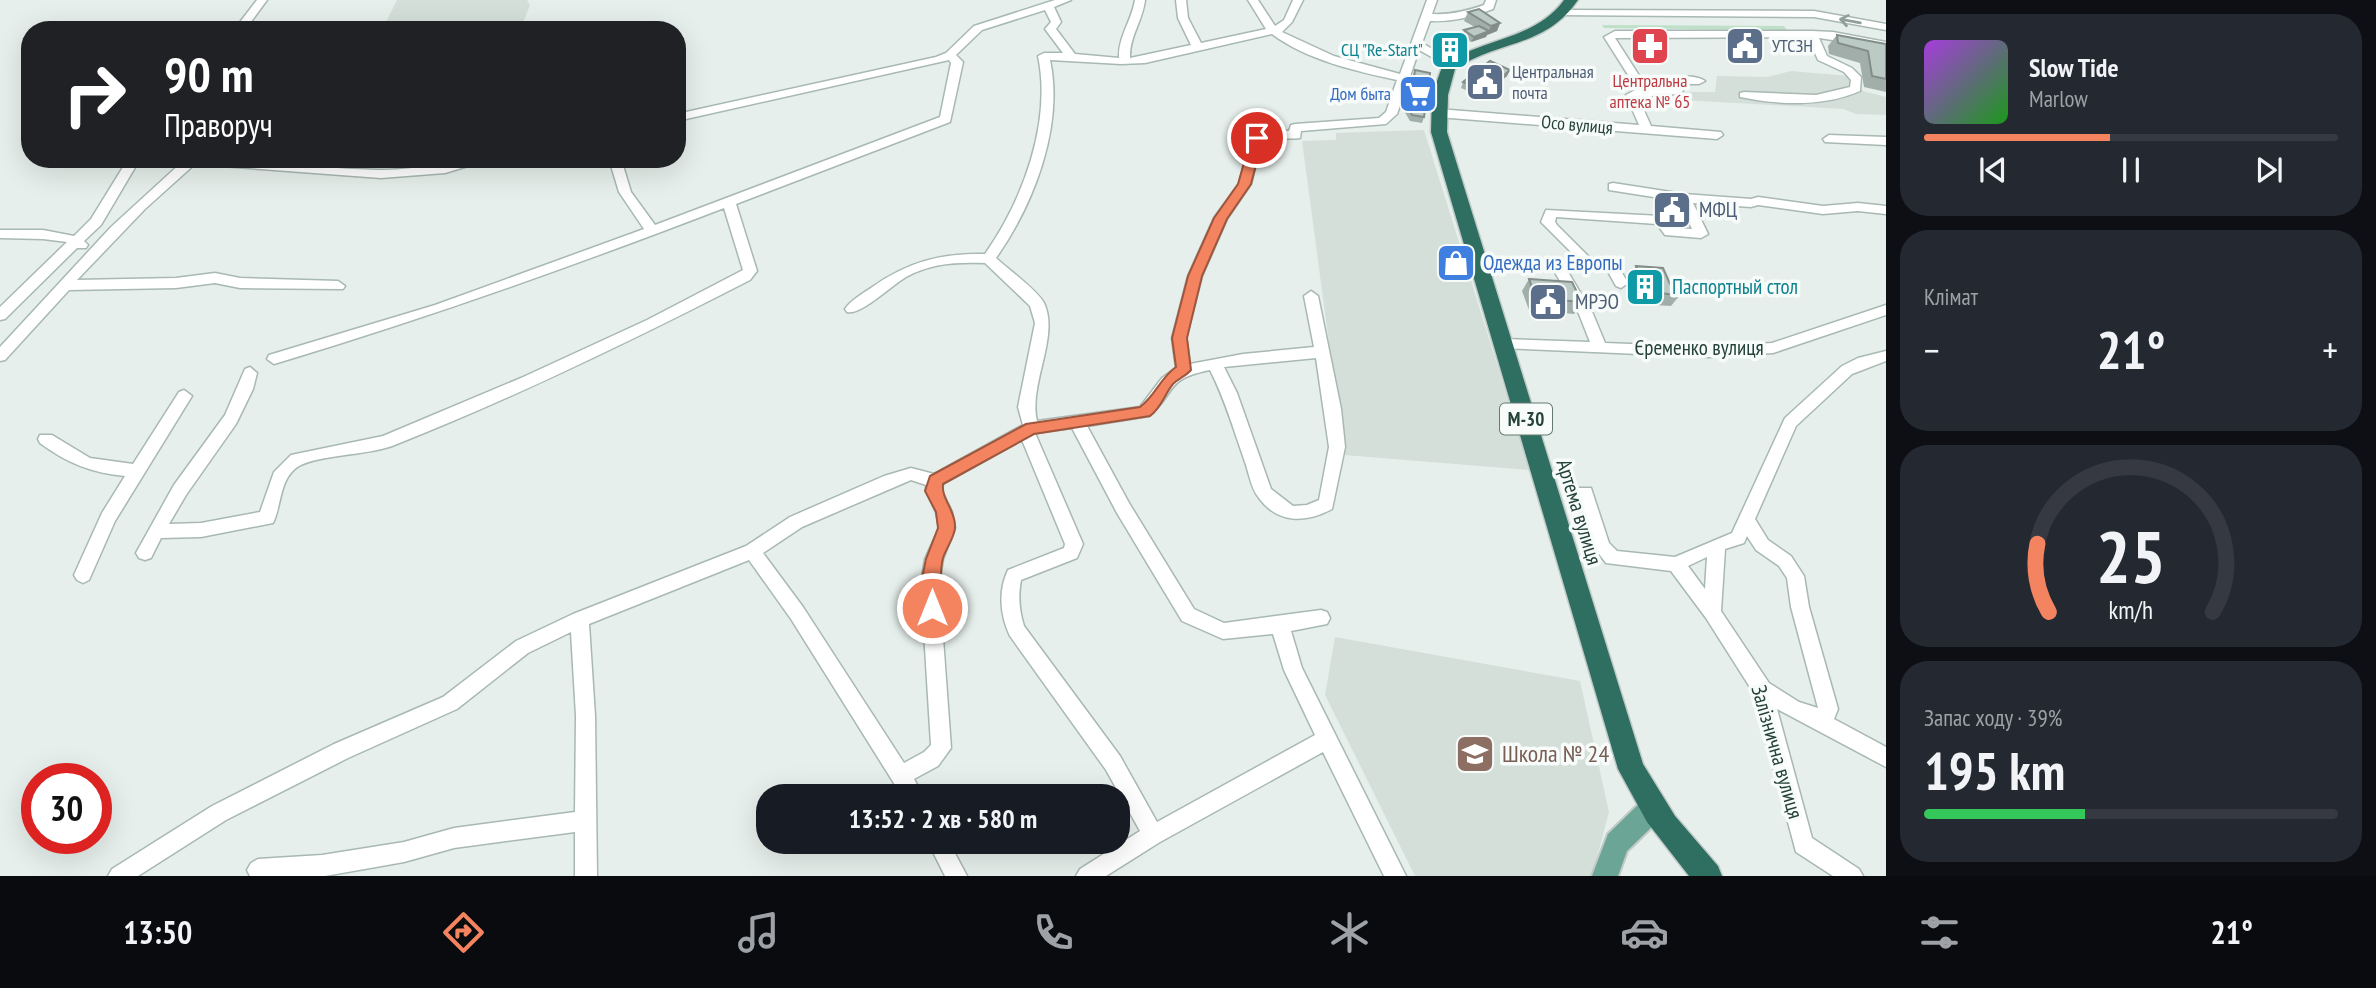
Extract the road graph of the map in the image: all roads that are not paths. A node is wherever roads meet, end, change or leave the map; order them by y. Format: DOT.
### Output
graph roads {
  1 [pos="262,0"];
  2 [pos="1066,0"];
  3 [pos="1140,0"];
  4 [pos="1181,0"];
  5 [pos="1253,0"];
  6 [pos="1298,0"];
  7 [pos="1432,0"];
  8 [pos="1491,0"];
  9 [pos="1746,0"];
  10 [pos="1807,0"];
  11 [pos="1048,6"];
  12 [pos="1566,6"];
  13 [pos="1814,14"];
  14 [pos="1762,15"];
  15 [pos="1426,17"];
  16 [pos="246,21"];
  17 [pos="1886,27"];
  18 [pos="1050,29"];
  19 [pos="1275,30"];
  20 [pos="1812,34"];
  21 [pos="1833,35"];
  22 [pos="1416,44"];
  23 [pos="1886,45"];
  24 [pos="1196,46"];
  25 [pos="950,55"];
  26 [pos="1044,57"];
  27 [pos="1072,57"];
  28 [pos="1125,60"];
  29 [pos="1450,66"];
  30 [pos="1402,78"];
  31 [pos="1699,82"];
  32 [pos="1644,91"];
  33 [pos="1744,95"];
  34 [pos="1438,113"];
  35 [pos="686,116"];
  36 [pos="1647,131"];
  37 [pos="1717,135"];
  38 [pos="1829,139"];
  39 [pos="1886,141"];
  40 [pos="129,168"];
  41 [pos="180,168"];
  42 [pos="298,168"];
  43 [pos="449,168"];
  44 [pos="618,168"];
  45 [pos="1614,187"];
  46 [pos="1684,198"];
  47 [pos="729,203"];
  48 [pos="1886,210"];
  49 [pos="653,232"];
  50 [pos="0,234"];
  51 [pos="77,240"];
  52 [pos="100,249"];
  53 [pos="989,260"];
  54 [pos="1587,264"];
  55 [pos="1620,283"];
  56 [pos="67,285"];
  57 [pos="338,286"];
  58 [pos="1311,296"];
  59 [pos="852,309"];
  60 [pos="1886,310"];
  61 [pos="0,315"];
  62 [pos="1506,344"];
  63 [pos="1599,346"];
  64 [pos="1321,352"];
  65 [pos="0,356"];
  66 [pos="1886,356"];
  67 [pos="274,359"];
  68 [pos="1215,365"];
  69 [pos="1184,370"];
  70 [pos="250,373"];
  71 [pos="184,396"];
  72 [pos="1077,422"];
  73 [pos="1028,429"];
  74 [pos="46,439"];
  75 [pos="135,471"];
  76 [pos="936,481"];
  77 [pos="1585,493"];
  78 [pos="1746,520"];
  79 [pos="156,531"];
  80 [pos="1717,545"];
  81 [pos="752,551"];
  82 [pos="145,553"];
  83 [pos="1676,564"];
  84 [pos="83,575"];
  85 [pos="1712,612"];
  86 [pos="1321,618"];
  87 [pos="579,620"];
  88 [pos="1280,625"];
  89 [pos="1762,689"];
  90 [pos="1812,718"];
  91 [pos="1327,739"];
  92 [pos="1886,757"];
  93 [pos="902,775"];
  94 [pos="907,784"];
  95 [pos="1652,809"];
  96 [pos="583,821"];
  97 [pos="1153,835"];
  98 [pos="944,854"];
  99 [pos="258,870"];
  100 [pos="119,876"];
  101 [pos="586,876"];
  102 [pos="956,876"];
  103 [pos="1087,876"];
  104 [pos="1395,876"];
  105 [pos="1605,876"];
  106 [pos="1709,876"];
  107 [pos="1852,876"];
  1 -- 16 [label="street"];
  2 -- 11 [label="street"];
  3 -- 28 [label="street"];
  4 -- 24 [label="street"];
  5 -- 19 [label="street"];
  6 -- 19 [label="street"];
  7 -- 15 [label="street"];
  8 -- 15 [label="street"];
  9 -- 14 [label="street"];
  10 -- 13 [label="street"];
  11 -- 18 [label="street"];
  11 -- 25 [label="street"];
  12 -- 14 [label="street"];
  12 -- 29 [label="highway"];
  13 -- 14 [label="street"];
  17 -- 13 [label="street, one-way"];
  13 -- 21 [label="street"];
  15 -- 22 [label="street"];
  18 -- 26 [label="street"];
  18 -- 27 [label="street"];
  19 -- 24 [label="street"];
  19 -- 30 [label="street"];
  20 -- 21 [label="street"];
  20 -- 32 [label="street"];
  20 -- 33 [label="street"];
  21 -- 23 [label="street"];
  22 -- 29 [label="street"];
  22 -- 30 [label="street"];
  24 -- 28 [label="street"];
  25 -- 35 [label="street"];
  25 -- 47 [label="street"];
  26 -- 27 [label="street"];
  26 -- 53 [label="street"];
  27 -- 28 [label="street"];
  29 -- 34 [label="highway, Артема вулиця / М-30"];
  30 -- 69 [label="street"];
  31 -- 32 [label="street"];
  32 -- 36 [label="street"];
  34 -- 36 [label="street, Осо вулиця"];
  34 -- 62 [label="highway, Артема вулиця / М-30"];
  36 -- 37 [label="street, Осо вулиця"];
  38 -- 39 [label="street"];
  40 -- 51 [label="street"];
  41 -- 52 [label="street"];
  42 -- 43 [label="street"];
  44 -- 49 [label="street"];
  45 -- 46 [label="street"];
  46 -- 48 [label="street"];
  46 -- 54 [label="street"];
  47 -- 49 [label="street"];
  47 -- 79 [label="street"];
  49 -- 67 [label="street"];
  50 -- 51 [label="street"];
  51 -- 52 [label="street"];
  51 -- 61 [label="street"];
  52 -- 56 [label="street"];
  53 -- 59 [label="street"];
  53 -- 73 [label="street"];
  54 -- 55 [label="street"];
  54 -- 63 [label="street"];
  56 -- 57 [label="street"];
  56 -- 65 [label="street"];
  58 -- 64 [label="street"];
  60 -- 63 [label="street, Єременко вулиця"];
  62 -- 63 [label="street, Єременко вулиця"];
  62 -- 95 [label="highway, Артема вулиця / М-30"];
  64 -- 68 [label="street"];
  64 -- 68 [label="street"];
  66 -- 78 [label="street"];
  68 -- 69 [label="street"];
  69 -- 72 [label="street"];
  70 -- 79 [label="street"];
  71 -- 75 [label="street"];
  72 -- 73 [label="street"];
  72 -- 88 [label="street"];
  73 -- 76 [label="street"];
  73 -- 97 [label="street"];
  74 -- 75 [label="street"];
  75 -- 84 [label="street"];
  76 -- 81 [label="street"];
  76 -- 93 [label="street"];
  77 -- 83 [label="street"];
  78 -- 80 [label="street"];
  78 -- 90 [label="street"];
  79 -- 82 [label="street"];
  80 -- 83 [label="street"];
  80 -- 85 [label="street"];
  81 -- 87 [label="street"];
  81 -- 93 [label="street"];
  83 -- 85 [label="street, Залізнична вулиця"];
  85 -- 89 [label="street, Залізнична вулиця"];
  86 -- 88 [label="street"];
  87 -- 96 [label="street"];
  87 -- 100 [label="street"];
  88 -- 91 [label="street"];
  89 -- 90 [label="street"];
  89 -- 107 [label="street, Залізнична вулиця"];
  90 -- 92 [label="street"];
  91 -- 97 [label="street"];
  91 -- 104 [label="street"];
  93 -- 94 [label="street"];
  95 -- 105 [label="main road"];
  95 -- 106 [label="highway, М-30"];
  96 -- 99 [label="street"];
  96 -- 101 [label="street"];
  97 -- 103 [label="street"];
  98 -- 102 [label="street"];
}
